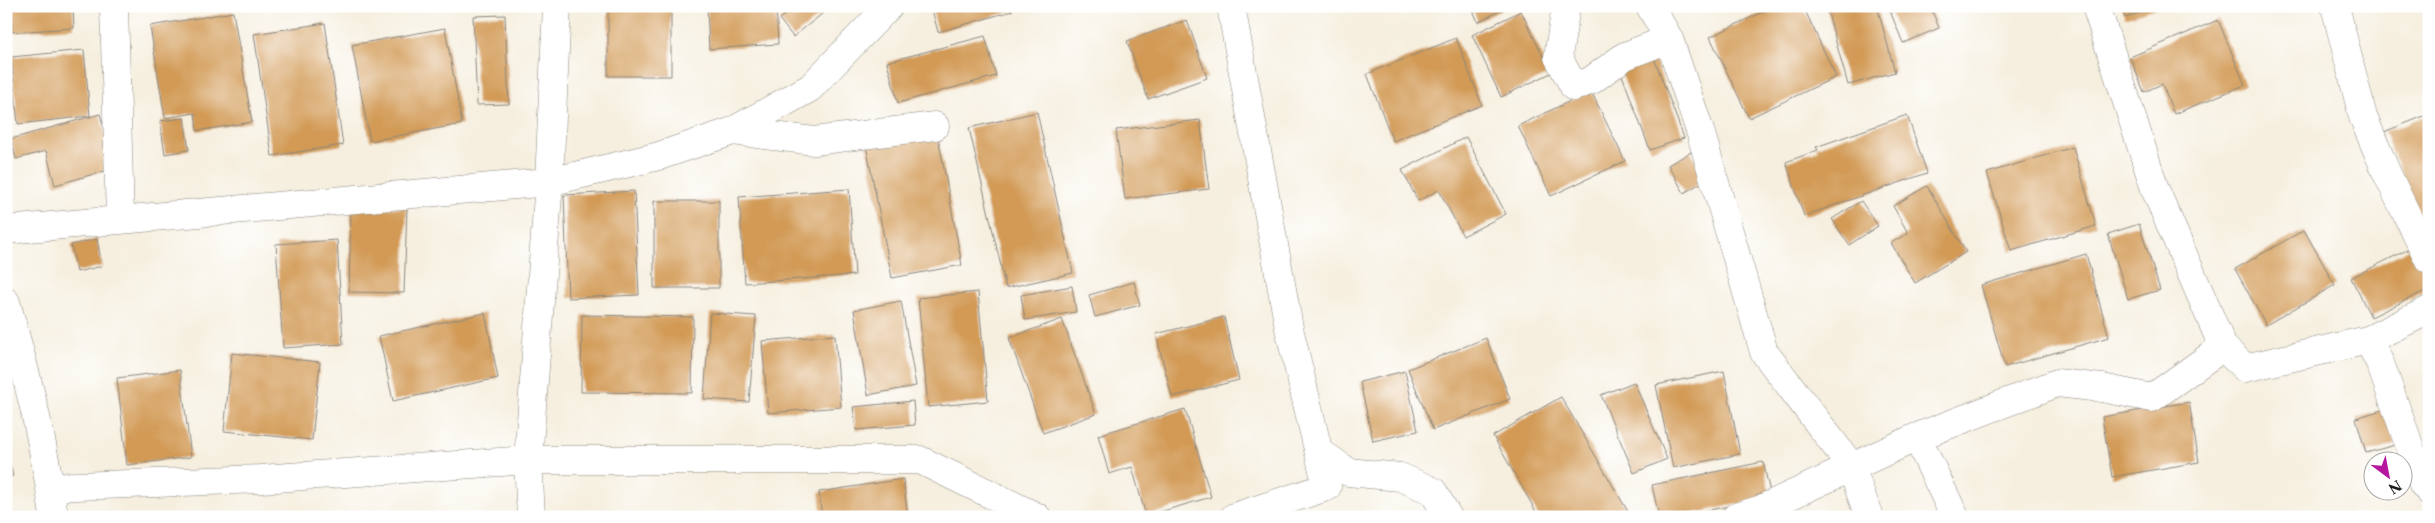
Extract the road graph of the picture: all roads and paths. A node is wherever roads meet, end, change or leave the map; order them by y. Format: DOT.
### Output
graph roads {
  1 [pos="114,6"];
  2 [pos="557,6"];
  3 [pos="889,6"];
  4 [pos="1231,6"];
  5 [pos="1566,6"];
  6 [pos="1650,6"];
  7 [pos="2096,6"];
  8 [pos="2335,6"];
  9 [pos="1669,39"];
  10 [pos="935,126"];
  11 [pos="733,131"];
  12 [pos="549,182"];
  13 [pos="120,219"];
  14 [pos="6,230"];
  15 [pos="2429,260"];
  16 [pos="6,302"];
  17 [pos="2429,310"];
  18 [pos="2368,340"];
  19 [pos="2222,347"];
  20 [pos="14,361"];
  21 [pos="1917,437"];
  22 [pos="528,460"];
  23 [pos="1851,466"];
  24 [pos="50,487"];
  25 [pos="1327,487"];
  26 [pos="2429,491"];
  27 [pos="54,517"];
  28 [pos="531,517"];
  29 [pos="1037,517"];
  30 [pos="1234,517"];
  31 [pos="1448,517"];
  32 [pos="1736,517"];
  33 [pos="1870,517"];
  34 [pos="1955,517"];
  1 -- 13 [label="street"];
  2 -- 12 [label="street"];
  3 -- 11 [label="street"];
  4 -- 25 [label="street"];
  5 -- 9 [label="street"];
  6 -- 9 [label="street"];
  7 -- 19 [label="street"];
  8 -- 15 [label="street"];
  9 -- 23 [label="street"];
  10 -- 11 [label="street"];
  11 -- 12 [label="street"];
  12 -- 13 [label="street"];
  12 -- 22 [label="street"];
  13 -- 14 [label="street"];
  16 -- 20 [label="street"];
  17 -- 18 [label="street"];
  18 -- 19 [label="street"];
  18 -- 26 [label="street"];
  19 -- 21 [label="street"];
  20 -- 24 [label="street"];
  21 -- 23 [label="street"];
  21 -- 34 [label="street"];
  22 -- 24 [label="street"];
  22 -- 28 [label="street"];
  22 -- 29 [label="street"];
  23 -- 32 [label="street"];
  23 -- 33 [label="street"];
  24 -- 27 [label="street"];
  25 -- 30 [label="street"];
  25 -- 31 [label="street"];
}
